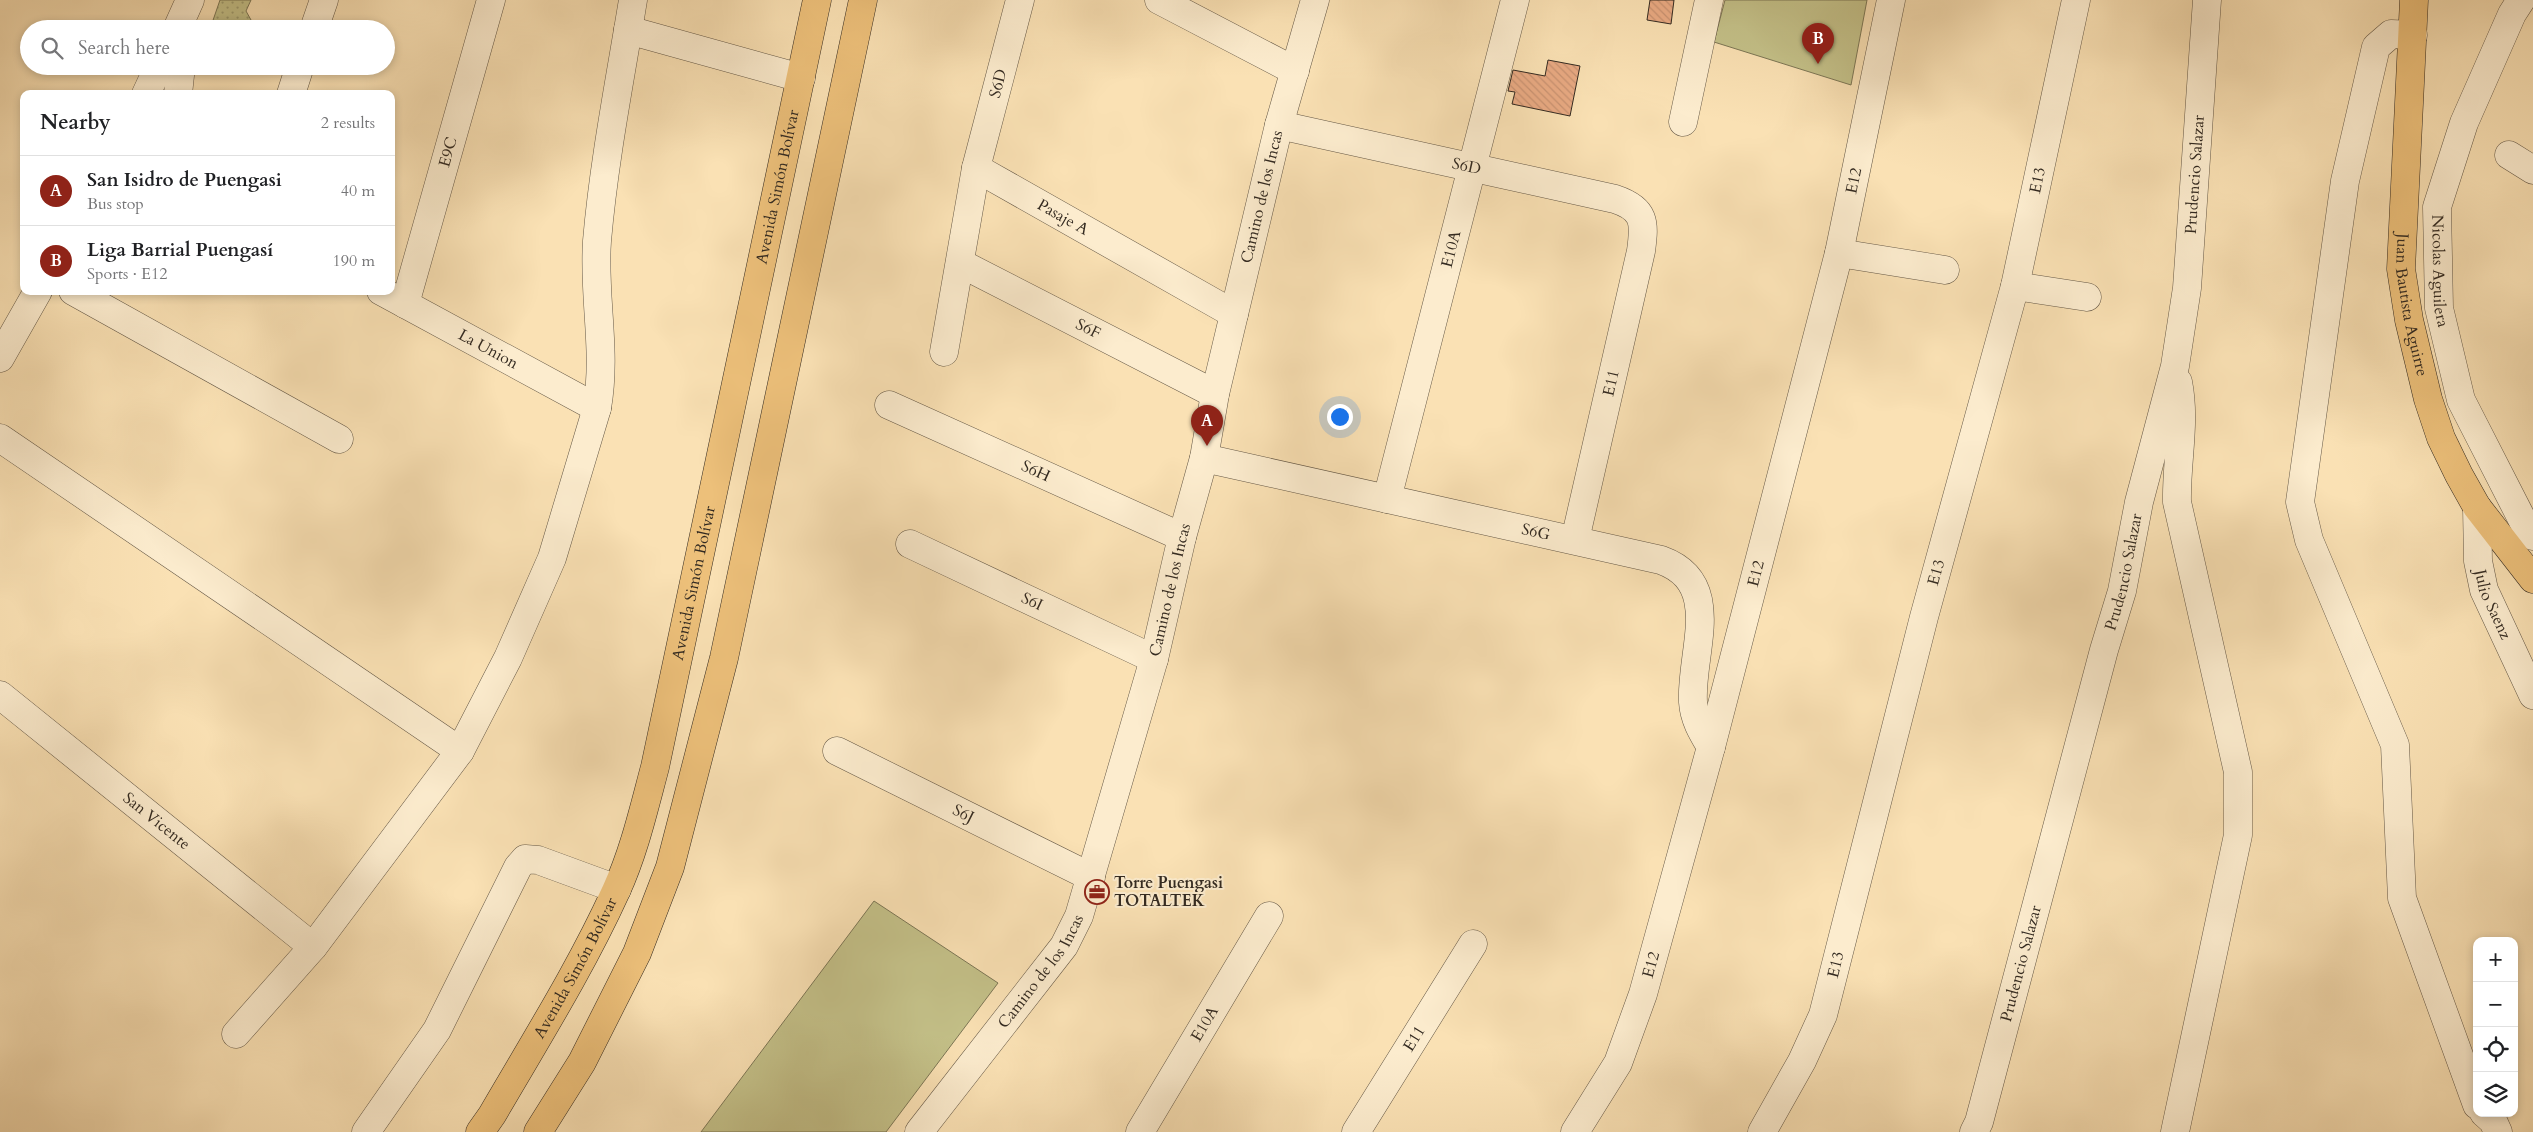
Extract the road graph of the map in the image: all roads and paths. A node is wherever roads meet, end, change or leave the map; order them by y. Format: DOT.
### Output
graph roads {
  1 [pos="324,0"];
  2 [pos="491,0"];
  3 [pos="633,0"];
  4 [pos="817,0"];
  5 [pos="862,0"];
  6 [pos="1020,0"];
  7 [pos="1159,0"];
  8 [pos="1315,0"];
  9 [pos="1515,0"];
  10 [pos="1709,0"];
  11 [pos="1891,0"];
  12 [pos="2076,0"];
  13 [pos="2207,0"];
  14 [pos="2414,0"];
  15 [pos="2521,0"];
  16 [pos="317,20"];
  17 [pos="628,30"];
  18 [pos="2413,35"];
  19 [pos="1295,71"];
  20 [pos="155,75"];
  21 [pos="179,75"];
  22 [pos="297,75"];
  23 [pos="801,78"];
  24 [pos="148,90"];
  25 [pos="178,90"];
  26 [pos="292,90"];
  27 [pos="1683,122"];
  28 [pos="1279,125"];
  29 [pos="2509,155"];
  30 [pos="976,168"];
  31 [pos="1471,168"];
  32 [pos="2533,170"];
  33 [pos="1643,225"];
  34 [pos="1839,253"];
  35 [pos="960,263"];
  36 [pos="1946,270"];
  37 [pos="2015,286"];
  38 [pos="36,295"];
  39 [pos="80,295"];
  40 [pos="388,295"];
  41 [pos="2087,297"];
  42 [pos="405,304"];
  43 [pos="1234,314"];
  44 [pos="944,352"];
  45 [pos="0,358"];
  46 [pos="2175,366"];
  47 [pos="1216,394"];
  48 [pos="889,405"];
  49 [pos="598,408"];
  50 [pos="0,438"];
  51 [pos="339,440"];
  52 [pos="1204,458"];
  53 [pos="1388,499"];
  54 [pos="2477,507"];
  55 [pos="2533,536"];
  56 [pos="1182,537"];
  57 [pos="1575,540"];
  58 [pos="910,544"];
  59 [pos="2533,579"];
  60 [pos="1154,659"];
  61 [pos="0,695"];
  62 [pos="2533,695"];
  63 [pos="1711,747"];
  64 [pos="460,751"];
  65 [pos="837,751"];
  66 [pos="1091,877"];
  67 [pos="617,889"];
  68 [pos="1268,916"];
  69 [pos="1473,944"];
  70 [pos="314,947"];
  71 [pos="236,1034"];
  72 [pos="2473,1094"];
  73 [pos="2478,1117"];
  74 [pos="2488,1117"];
  75 [pos="366,1132"];
  76 [pos="480,1132"];
  77 [pos="538,1132"];
  78 [pos="918,1132"];
  79 [pos="1140,1132"];
  80 [pos="1356,1132"];
  81 [pos="1575,1132"];
  82 [pos="1762,1132"];
  83 [pos="1974,1132"];
  84 [pos="2175,1132"];
  85 [pos="2479,1132"];
  86 [pos="2498,1132"];
  1 -- 16 [label="street"];
  2 -- 42 [label="street, E9C"];
  3 -- 17 [label="street"];
  4 -- 23 [label="main road, Avenida Simón Bolívar"];
  5 -- 77 [label="main road"];
  6 -- 30 [label="street, S6D"];
  7 -- 19 [label="street"];
  8 -- 19 [label="street, Camino de los Incas"];
  9 -- 31 [label="street, E10A"];
  10 -- 27 [label="street"];
  11 -- 34 [label="street, E12"];
  12 -- 37 [label="street, E13"];
  13 -- 46 [label="street, Prudencio Salazar"];
  14 -- 18 [label="main road, Juan Bautista Aguirre"];
  15 -- 55 [label="street, Nicolas Aguilera"];
  17 -- 23 [label="street"];
  17 -- 49 [label="street"];
  18 -- 54 [label="main road, Juan Bautista Aguirre"];
  18 -- 72 [label="street"];
  19 -- 28 [label="street, Camino de los Incas"];
  20 -- 24 [label="street"];
  21 -- 25 [label="street"];
  22 -- 26 [label="street"];
  23 -- 67 [label="main road, Avenida Simón Bolívar"];
  28 -- 31 [label="street, S6D"];
  28 -- 43 [label="street, Camino de los Incas"];
  29 -- 32 [label="street"];
  30 -- 35 [label="street"];
  30 -- 43 [label="street, Pasaje A"];
  31 -- 33 [label="street, S6D"];
  31 -- 53 [label="street, E10A"];
  33 -- 57 [label="street, E11"];
  34 -- 36 [label="street"];
  34 -- 63 [label="street, E12"];
  35 -- 44 [label="street"];
  35 -- 47 [label="street, S6F"];
  37 -- 41 [label="street"];
  37 -- 82 [label="street, E13"];
  38 -- 45 [label="street"];
  39 -- 51 [label="street"];
  40 -- 42 [label="street, La Union"];
  42 -- 49 [label="street, La Union"];
  43 -- 47 [label="street, Camino de los Incas"];
  46 -- 83 [label="street, Prudencio Salazar"];
  46 -- 84 [label="street"];
  47 -- 52 [label="street, Camino de los Incas"];
  48 -- 56 [label="street, S6H"];
  49 -- 64 [label="street"];
  50 -- 64 [label="street"];
  52 -- 53 [label="street, S6G"];
  52 -- 56 [label="street, Camino de los Incas"];
  53 -- 57 [label="street, S6G"];
  54 -- 59 [label="main road, Juan Bautista Aguirre"];
  54 -- 62 [label="street, Julio Saenz"];
  56 -- 60 [label="street, Camino de los Incas"];
  57 -- 63 [label="street, S6G"];
  58 -- 60 [label="street, S6I"];
  60 -- 66 [label="street, Camino de los Incas"];
  61 -- 70 [label="street, San Vicente"];
  63 -- 81 [label="street, E12"];
  64 -- 70 [label="street"];
  65 -- 66 [label="street, S6J"];
  66 -- 78 [label="street, Camino de los Incas"];
  67 -- 75 [label="street"];
  67 -- 76 [label="main road, Avenida Simón Bolívar"];
  68 -- 79 [label="street, E10A"];
  69 -- 80 [label="street, E11"];
  70 -- 71 [label="street"];
  73 -- 85 [label="street"];
  74 -- 86 [label="street"];
}
